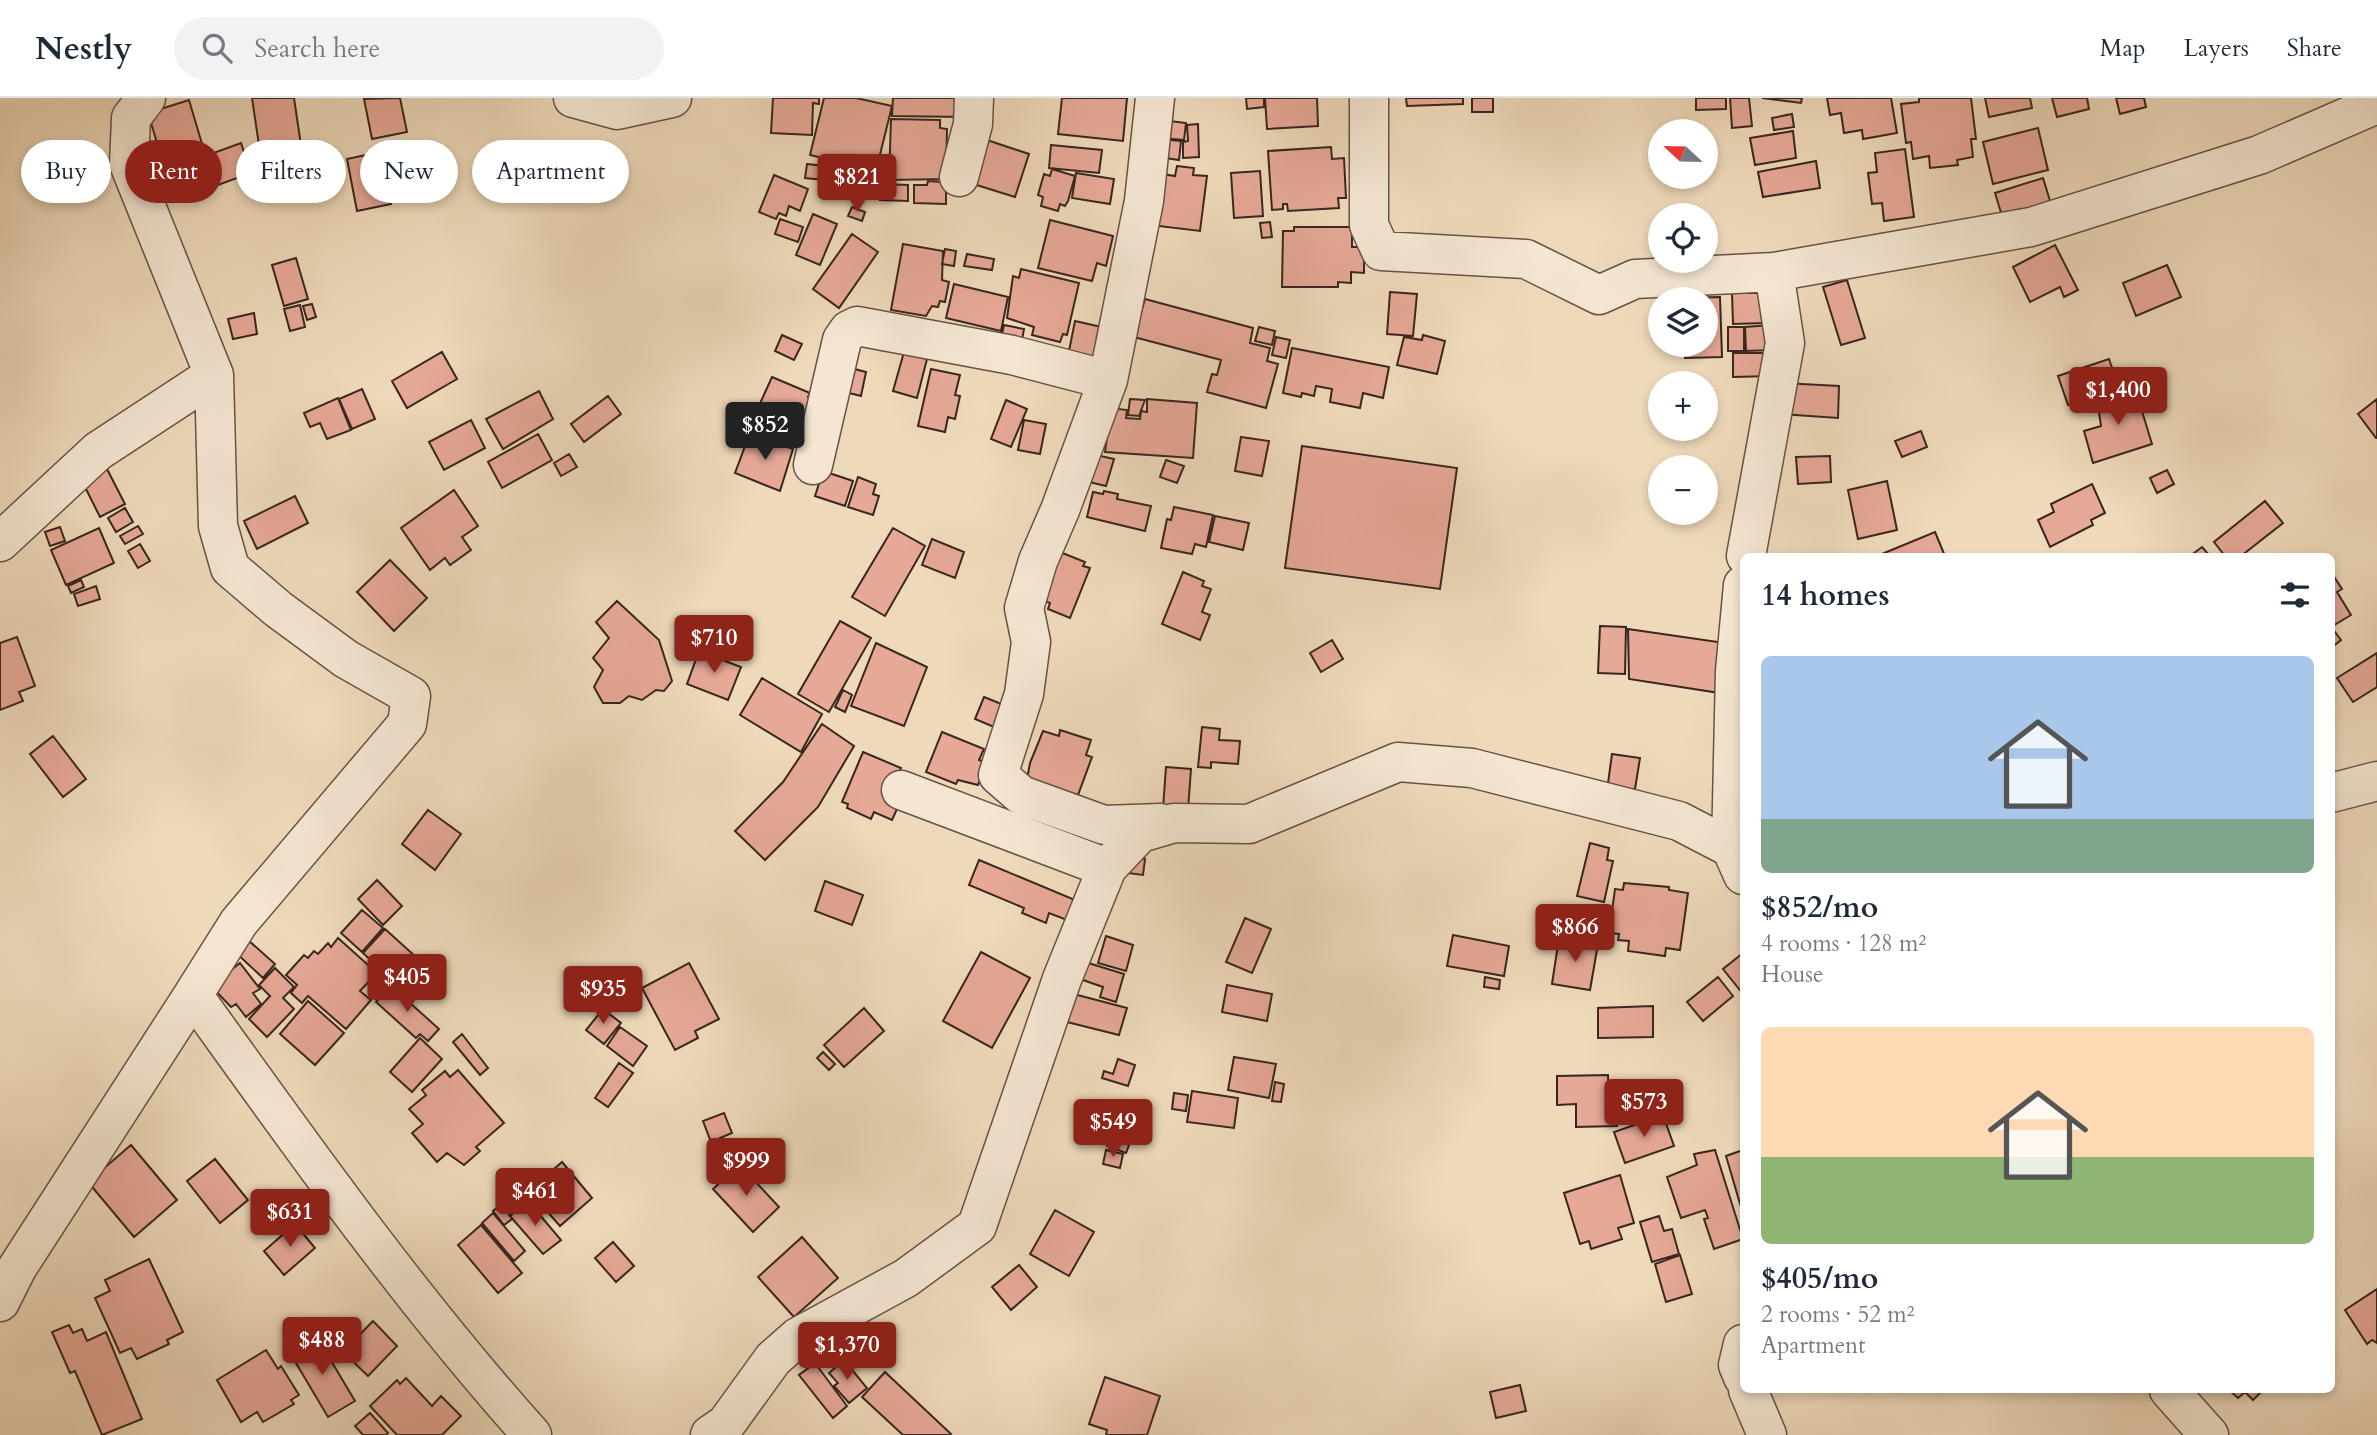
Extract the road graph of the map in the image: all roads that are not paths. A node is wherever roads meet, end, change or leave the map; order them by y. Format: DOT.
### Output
graph roads {
  1 [pos="146,98"];
  2 [pos="573,98"];
  3 [pos="672,98"];
  4 [pos="974,98"];
  5 [pos="1155,98"];
  6 [pos="1368,98"];
  7 [pos="2377,104"];
  8 [pos="959,177"];
  9 [pos="1774,272"];
  10 [pos="214,375"];
  11 [pos="1108,380"];
  12 [pos="813,466"];
  13 [pos="0,541"];
  14 [pos="1747,553"];
  15 [pos="1740,617"];
  16 [pos="2377,781"];
  17 [pos="901,790"];
  18 [pos="2335,792"];
  19 [pos="1174,823"];
  20 [pos="1737,861"];
  21 [pos="1107,868"];
  22 [pos="193,995"];
  23 [pos="0,1302"];
  24 [pos="1749,1393"];
  25 [pos="2172,1393"];
  26 [pos="532,1435"];
  27 [pos="710,1435"];
  28 [pos="1766,1435"];
  29 [pos="2209,1435"];
  1 -- 10 [label="street"];
  2 -- 3 [label="street"];
  4 -- 8 [label="street"];
  5 -- 11 [label="street"];
  6 -- 9 [label="street"];
  7 -- 9 [label="street"];
  9 -- 14 [label="street"];
  10 -- 13 [label="street"];
  10 -- 22 [label="street"];
  11 -- 12 [label="street"];
  11 -- 19 [label="street"];
  15 -- 20 [label="street"];
  16 -- 18 [label="street"];
  17 -- 21 [label="street"];
  19 -- 20 [label="street"];
  19 -- 21 [label="street"];
  21 -- 27 [label="street"];
  22 -- 23 [label="street"];
  22 -- 26 [label="street"];
  24 -- 28 [label="street"];
  25 -- 29 [label="street"];
}
